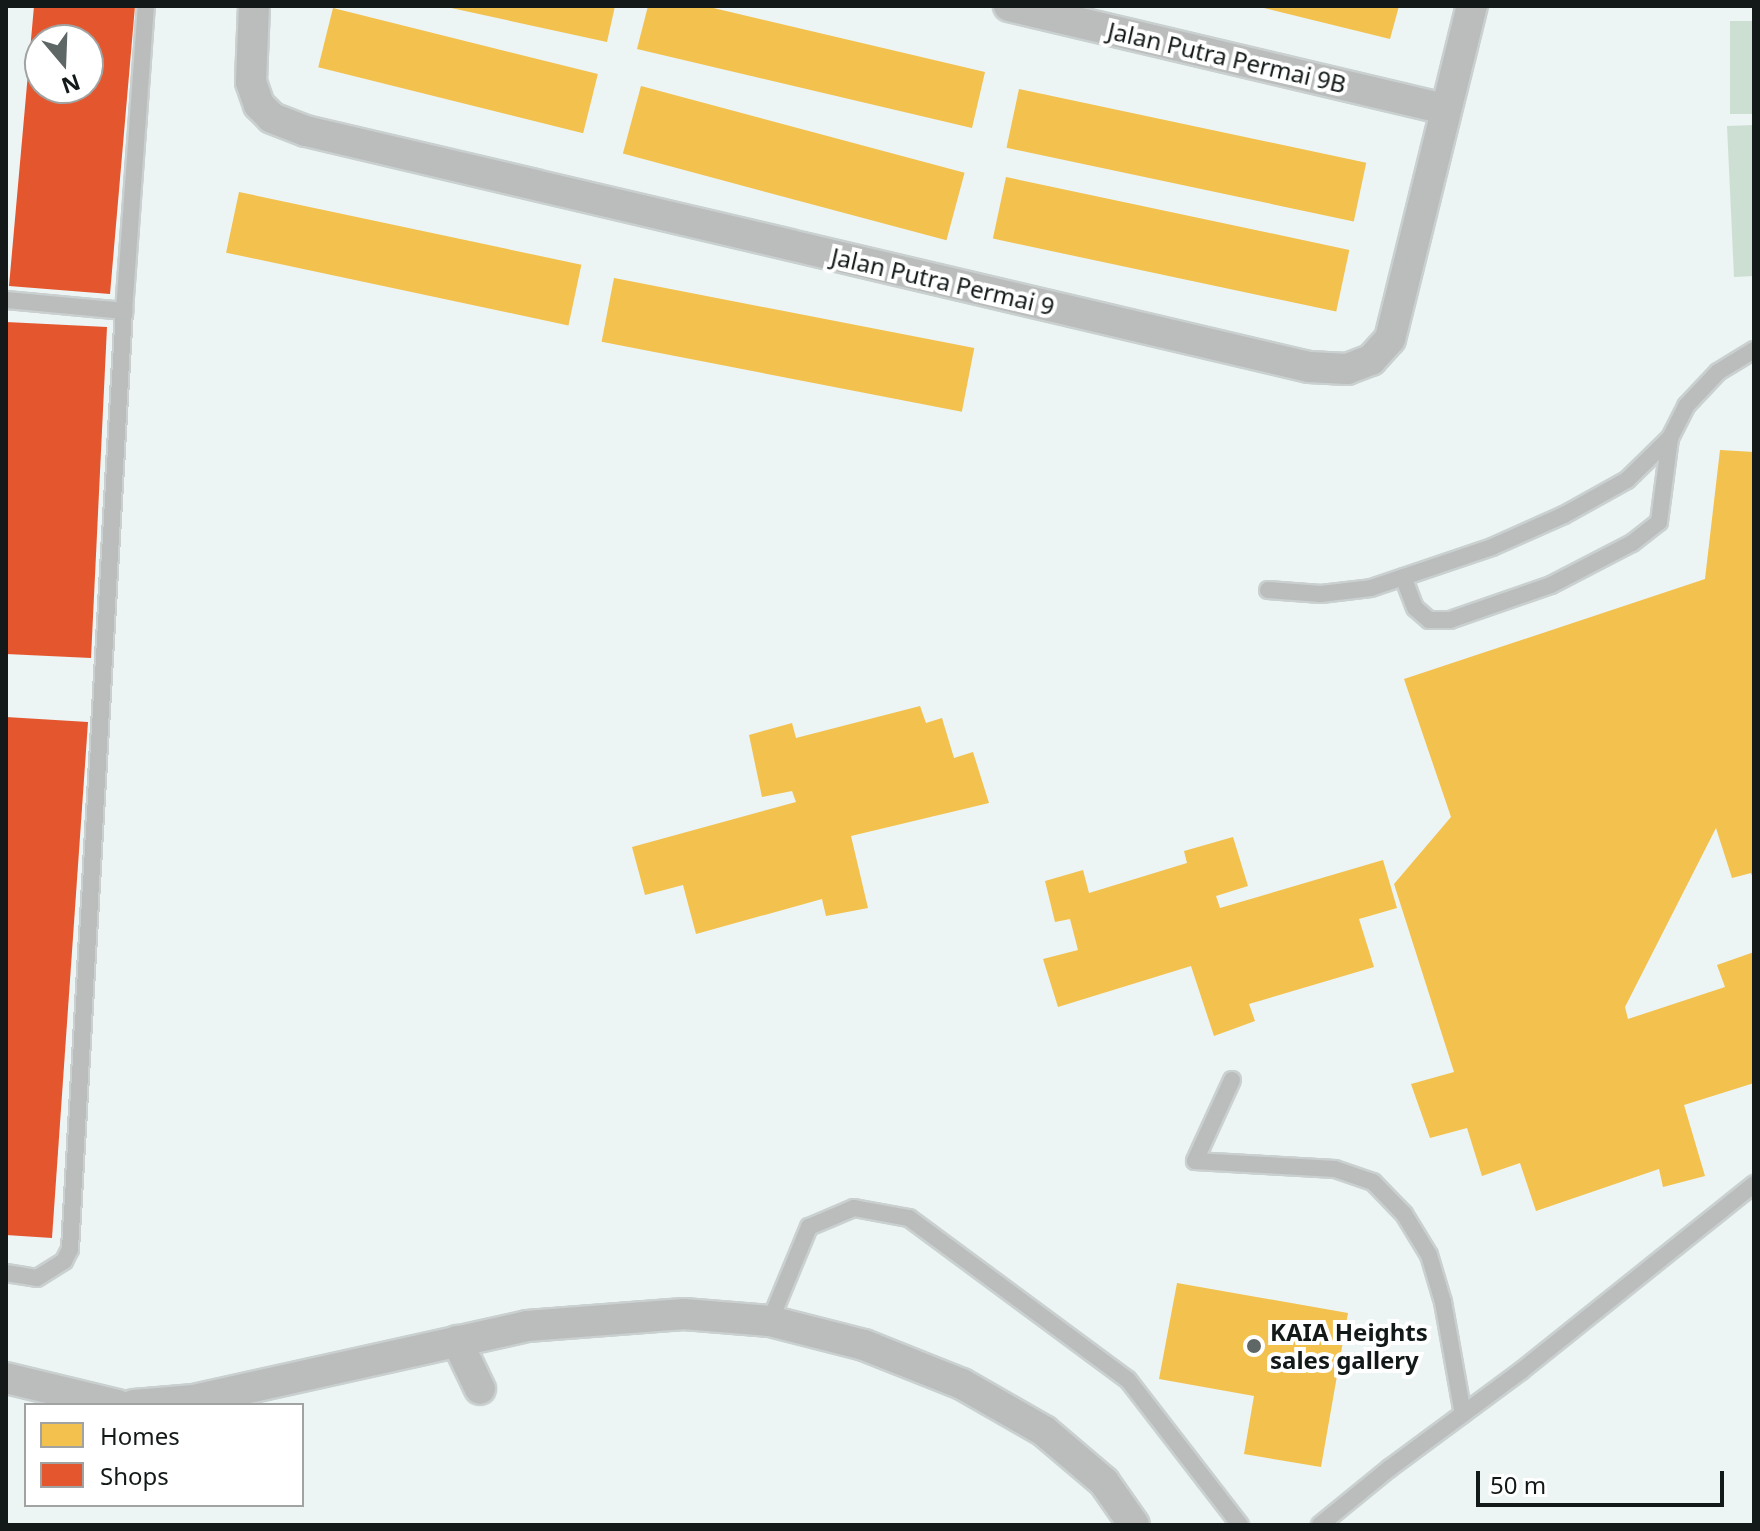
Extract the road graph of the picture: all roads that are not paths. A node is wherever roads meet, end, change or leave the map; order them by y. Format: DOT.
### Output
graph roads {
  1 [pos="146,6"];
  2 [pos="254,6"];
  3 [pos="1009,6"];
  4 [pos="1472,6"];
  5 [pos="1445,109"];
  6 [pos="6,300"];
  7 [pos="124,311"];
  8 [pos="1754,350"];
  9 [pos="1670,438"];
  10 [pos="1403,577"];
  11 [pos="1268,590"];
  12 [pos="1232,1080"];
  13 [pos="1754,1184"];
  14 [pos="6,1273"];
  15 [pos="770,1321"];
  16 [pos="457,1341"];
  17 [pos="6,1378"];
  18 [pos="480,1389"];
  19 [pos="110,1403"];
  20 [pos="158,1403"];
  21 [pos="1463,1414"];
  22 [pos="1134,1525"];
  23 [pos="1240,1525"];
  24 [pos="1320,1525"];
  1 -- 7 [label="lane"];
  2 -- 5 [label="street, Jalan Putra Permai 9"];
  3 -- 5 [label="street, Jalan Putra Permai 9B"];
  4 -- 5 [label="street, Jalan Putra Permai 9"];
  6 -- 7 [label="lane"];
  7 -- 14 [label="lane"];
  8 -- 9 [label="lane"];
  9 -- 10 [label="lane"];
  9 -- 10 [label="lane"];
  10 -- 11 [label="lane"];
  12 -- 21 [label="lane"];
  13 -- 21 [label="lane"];
  15 -- 16 [label="street"];
  15 -- 22 [label="street"];
  15 -- 23 [label="lane"];
  16 -- 18 [label="street"];
  16 -- 20 [label="street"];
  17 -- 19 [label="street"];
  21 -- 24 [label="lane"];
}
